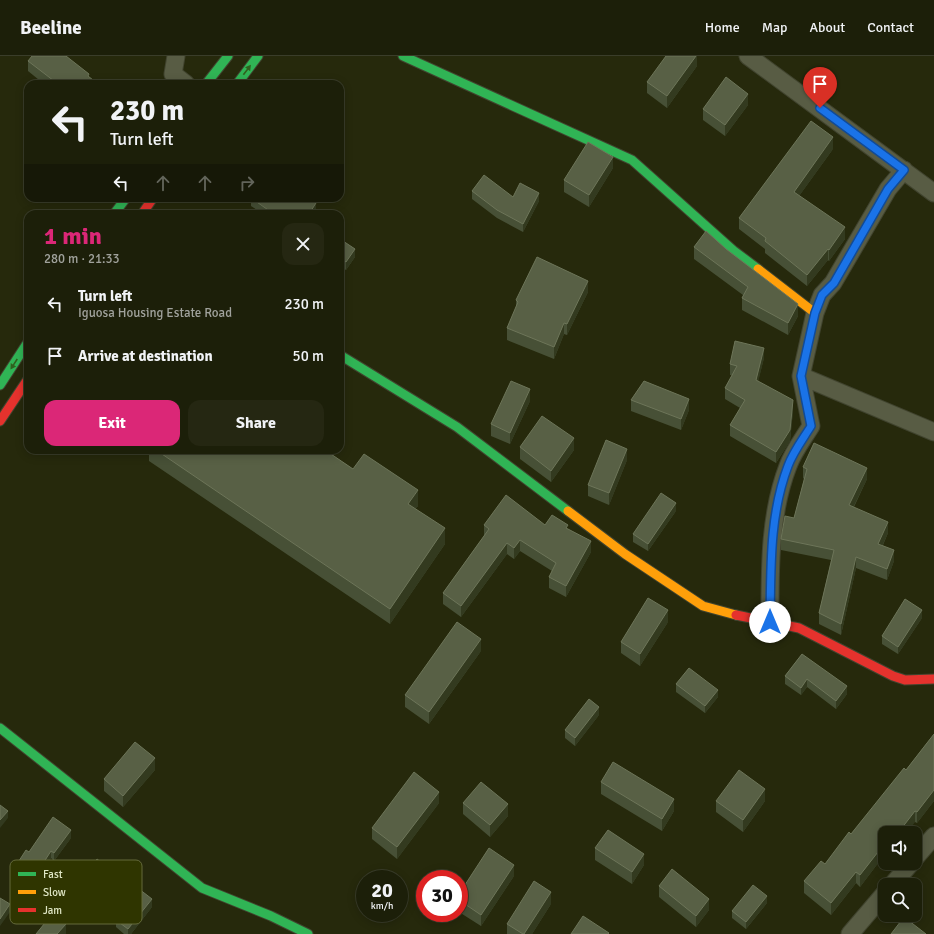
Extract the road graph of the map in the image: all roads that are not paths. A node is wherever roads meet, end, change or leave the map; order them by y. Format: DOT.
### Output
graph roads {
  1 [pos="176,56"];
  2 [pos="228,56"];
  3 [pos="258,56"];
  4 [pos="403,56"];
  5 [pos="748,56"];
  6 [pos="181,80"];
  7 [pos="209,80"];
  8 [pos="240,80"];
  9 [pos="904,170"];
  10 [pos="934,193"];
  11 [pos="815,313"];
  12 [pos="24,348"];
  13 [pos="344,357"];
  14 [pos="801,376"];
  15 [pos="0,385"];
  16 [pos="24,385"];
  17 [pos="0,422"];
  18 [pos="934,432"];
  19 [pos="770,622"];
  20 [pos="934,679"];
  21 [pos="0,728"];
  22 [pos="934,836"];
  23 [pos="922,850"];
  24 [pos="905,870"];
  25 [pos="898,878"];
  26 [pos="878,901"];
  27 [pos="308,934"];
  28 [pos="850,934"];
  1 -- 6 [label="street"];
  2 -- 7 [label="main road"];
  8 -- 3 [label="main road, one-way"];
  4 -- 11 [label="main road"];
  5 -- 9 [label="street"];
  9 -- 10 [label="street"];
  9 -- 11 [label="street"];
  11 -- 14 [label="street"];
  12 -- 15 [label="main road, one-way"];
  13 -- 19 [label="main road"];
  14 -- 18 [label="street"];
  14 -- 19 [label="street"];
  16 -- 17 [label="main road"];
  19 -- 20 [label="main road"];
  21 -- 27 [label="main road"];
  22 -- 23 [label="street"];
  24 -- 25 [label="street"];
  26 -- 28 [label="street"];
}
